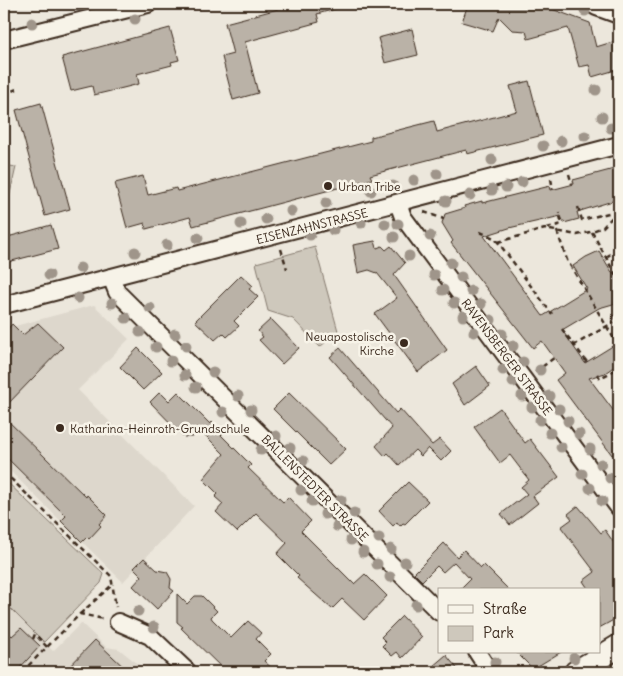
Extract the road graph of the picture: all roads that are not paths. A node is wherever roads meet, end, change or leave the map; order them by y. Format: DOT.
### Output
graph roads {
  1 [pos="148,4"];
  2 [pos="4,40"];
  3 [pos="619,145"];
  4 [pos="398,203"];
  5 [pos="111,277"];
  6 [pos="4,305"];
  7 [pos="619,508"];
  8 [pos="438,611"];
  9 [pos="118,622"];
  10 [pos="619,646"];
  11 [pos="478,654"];
  12 [pos="188,672"];
  13 [pos="490,672"];
  14 [pos="576,672"];
  1 -- 2 [label="street"];
  3 -- 4 [label="street, EISENZAHNSTRASSE"];
  4 -- 5 [label="street, EISENZAHNSTRASSE"];
  4 -- 7 [label="street, RAVENSBERGER STRASSE"];
  5 -- 6 [label="street, EISENZAHNSTRASSE"];
  5 -- 8 [label="street, BALLENSTEDTER STRASSE"];
  9 -- 12 [label="street"];
  10 -- 14 [label="main road"];
  11 -- 13 [label="street"];
}
